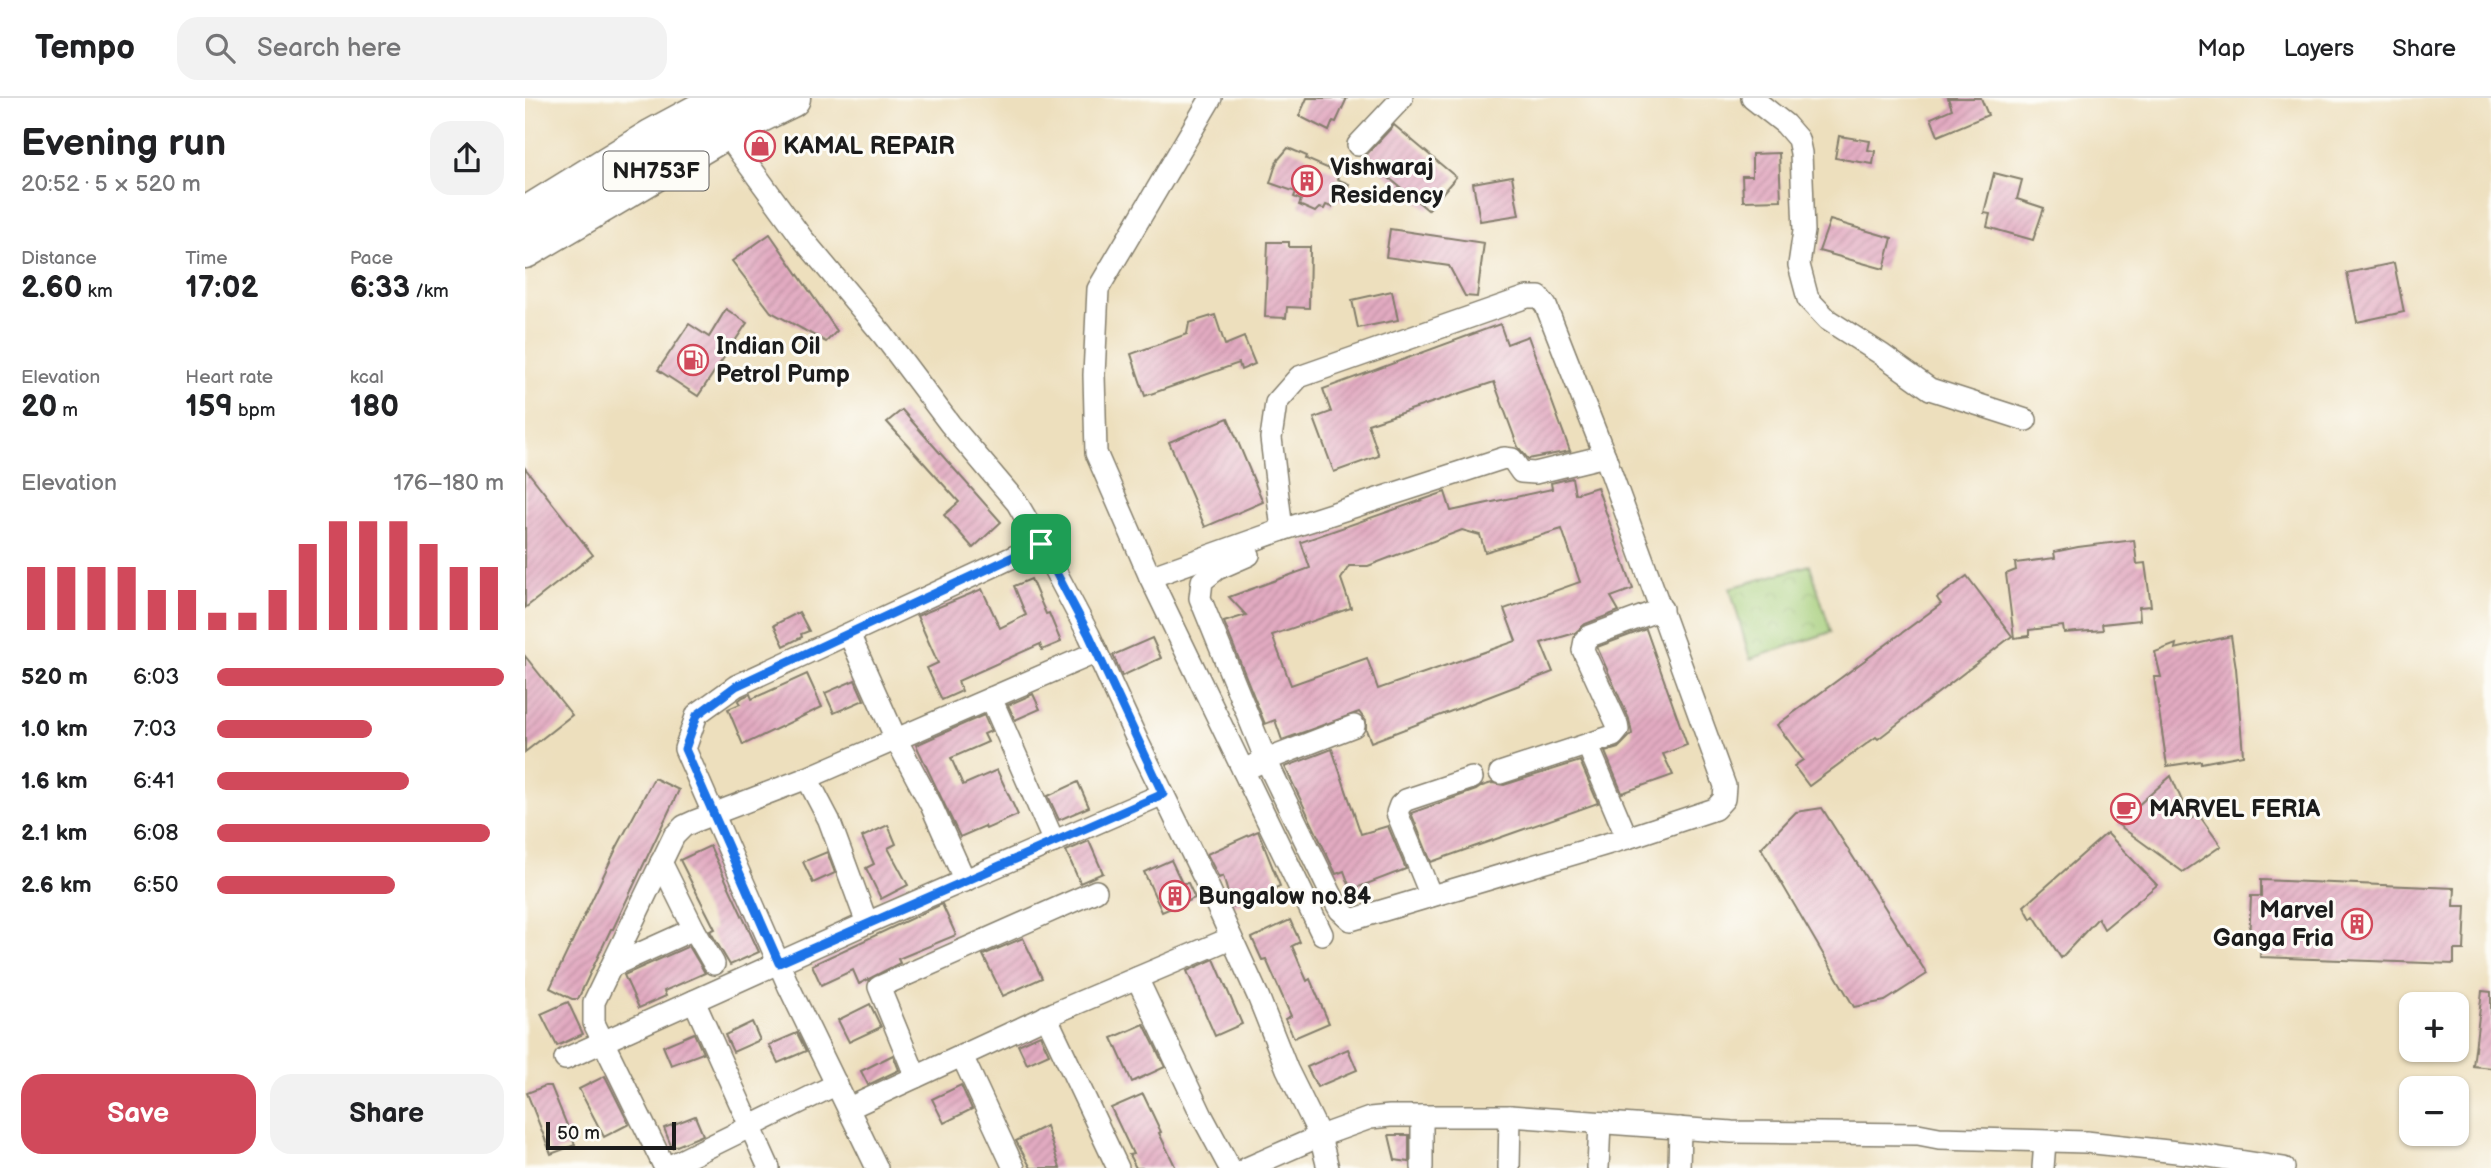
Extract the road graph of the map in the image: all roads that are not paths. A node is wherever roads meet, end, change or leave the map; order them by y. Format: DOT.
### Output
graph roads {
  1 [pos="791,98"];
  2 [pos="1211,98"];
  3 [pos="1752,98"];
  4 [pos="1395,101"];
  5 [pos="726,115"];
  6 [pos="1359,145"];
  7 [pos="525,217"];
  8 [pos="525,249"];
  9 [pos="2026,420"];
  10 [pos="1605,456"];
  11 [pos="1361,515"];
  12 [pos="1282,530"];
  13 [pos="1041,544"];
  14 [pos="1150,577"];
  15 [pos="1662,609"];
  16 [pos="849,634"];
  17 [pos="1097,652"];
  18 [pos="991,698"];
  19 [pos="1354,726"];
  20 [pos="896,739"];
  21 [pos="1588,746"];
  22 [pos="1266,760"];
  23 [pos="1243,770"];
  24 [pos="1500,773"];
  25 [pos="807,778"];
  26 [pos="1472,778"];
  27 [pos="1163,794"];
  28 [pos="713,815"];
  29 [pos="1627,838"];
  30 [pos="1054,842"];
  31 [pos="661,862"];
  32 [pos="965,881"];
  33 [pos="1096,891"];
  34 [pos="1431,895"];
  35 [pos="867,923"];
  36 [pos="694,929"];
  37 [pos="1322,934"];
  38 [pos="1231,938"];
  39 [pos="779,963"];
  40 [pos="714,964"];
  41 [pos="611,966"];
  42 [pos="1137,978"];
  43 [pos="694,1002"];
  44 [pos="1047,1016"];
  45 [pos="604,1042"];
  46 [pos="962,1056"];
  47 [pos="565,1059"];
  48 [pos="916,1077"];
  49 [pos="837,1084"];
  50 [pos="849,1108"];
  51 [pos="1422,1116"];
  52 [pos="1510,1116"];
  53 [pos="1600,1123"];
  54 [pos="753,1127"];
  55 [pos="1680,1128"];
  56 [pos="1320,1136"];
  57 [pos="2045,1142"];
  58 [pos="665,1168"];
  59 [pos="769,1168"];
  60 [pos="877,1168"];
  61 [pos="1014,1168"];
  62 [pos="1118,1168"];
  63 [pos="1230,1168"];
  64 [pos="1247,1168"];
  65 [pos="1328,1168"];
  66 [pos="1422,1168"];
  67 [pos="1509,1168"];
  68 [pos="1598,1168"];
  69 [pos="1679,1168"];
  70 [pos="2043,1168"];
  71 [pos="2284,1168"];
  1 -- 5 [label="highway, NH753F"];
  2 -- 14 [label="street"];
  3 -- 9 [label="street"];
  4 -- 6 [label="street"];
  5 -- 7 [label="highway, NH753F"];
  5 -- 8 [label="highway, NH753F"];
  5 -- 13 [label="street"];
  10 -- 12 [label="street"];
  10 -- 12 [label="street"];
  10 -- 15 [label="street"];
  11 -- 22 [label="street"];
  12 -- 14 [label="street"];
  13 -- 16 [label="street"];
  13 -- 17 [label="street"];
  14 -- 23 [label="street"];
  15 -- 21 [label="street"];
  15 -- 29 [label="street"];
  16 -- 20 [label="street"];
  16 -- 28 [label="street"];
  17 -- 18 [label="street"];
  17 -- 27 [label="street"];
  18 -- 20 [label="street"];
  18 -- 30 [label="street"];
  19 -- 22 [label="street"];
  20 -- 25 [label="street"];
  20 -- 32 [label="street"];
  21 -- 24 [label="street"];
  21 -- 29 [label="street"];
  22 -- 23 [label="street"];
  22 -- 34 [label="street"];
  23 -- 37 [label="street"];
  25 -- 28 [label="street"];
  25 -- 35 [label="street"];
  26 -- 34 [label="street"];
  27 -- 30 [label="street"];
  27 -- 38 [label="street"];
  28 -- 31 [label="street"];
  28 -- 39 [label="street"];
  29 -- 34 [label="street"];
  30 -- 32 [label="street"];
  31 -- 36 [label="street"];
  31 -- 41 [label="street"];
  32 -- 35 [label="street"];
  33 -- 48 [label="street"];
  35 -- 39 [label="street"];
  36 -- 40 [label="street"];
  36 -- 41 [label="street"];
  38 -- 42 [label="street"];
  38 -- 56 [label="street"];
  39 -- 43 [label="street"];
  39 -- 49 [label="street"];
  41 -- 45 [label="street"];
  42 -- 44 [label="street"];
  42 -- 63 [label="street"];
  43 -- 45 [label="street"];
  43 -- 54 [label="street"];
  44 -- 46 [label="street"];
  44 -- 62 [label="street"];
  45 -- 47 [label="street"];
  45 -- 58 [label="street"];
  46 -- 48 [label="street"];
  46 -- 61 [label="street"];
  48 -- 50 [label="street"];
  49 -- 50 [label="street"];
  49 -- 54 [label="street"];
  50 -- 60 [label="street"];
  51 -- 52 [label="street"];
  51 -- 56 [label="street"];
  51 -- 66 [label="street"];
  52 -- 53 [label="street"];
  52 -- 67 [label="street"];
  53 -- 55 [label="street"];
  53 -- 68 [label="street"];
  54 -- 58 [label="street"];
  54 -- 59 [label="street"];
  55 -- 57 [label="street"];
  55 -- 69 [label="street"];
  56 -- 64 [label="street"];
  56 -- 65 [label="street"];
  57 -- 70 [label="street"];
  57 -- 71 [label="street"];
}
